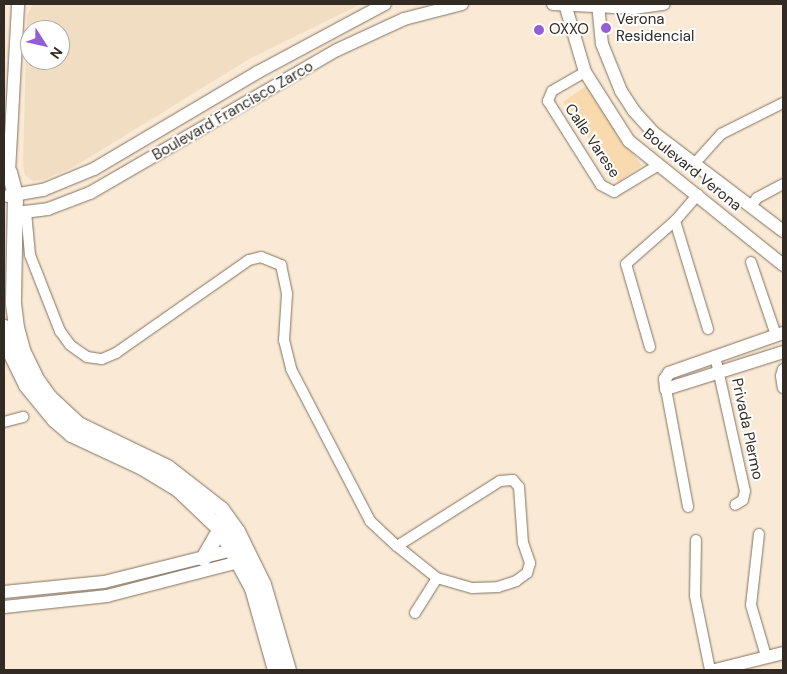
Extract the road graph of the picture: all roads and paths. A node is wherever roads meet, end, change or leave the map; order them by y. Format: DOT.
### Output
graph roads {
  1 [pos="18,4"];
  2 [pos="386,4"];
  3 [pos="462,4"];
  4 [pos="561,4"];
  5 [pos="664,4"];
  6 [pos="598,5"];
  7 [pos="585,72"];
  8 [pos="783,103"];
  9 [pos="695,163"];
  10 [pos="657,166"];
  11 [pos="9,172"];
  12 [pos="783,184"];
  13 [pos="8,194"];
  14 [pos="698,196"];
  15 [pos="751,206"];
  16 [pos="15,213"];
  17 [pos="675,221"];
  18 [pos="783,231"];
  19 [pos="751,262"];
  20 [pos="783,265"];
  21 [pos="4,327"];
  22 [pos="708,329"];
  23 [pos="780,334"];
  24 [pos="650,347"];
  25 [pos="783,352"];
  26 [pos="715,356"];
  27 [pos="783,369"];
  28 [pos="719,370"];
  29 [pos="783,388"];
  30 [pos="666,389"];
  31 [pos="23,417"];
  32 [pos="4,422"];
  33 [pos="735,504"];
  34 [pos="688,507"];
  35 [pos="220,529"];
  36 [pos="759,534"];
  37 [pos="696,540"];
  38 [pos="397,546"];
  39 [pos="243,554"];
  40 [pos="203,558"];
  41 [pos="438,578"];
  42 [pos="4,592"];
  43 [pos="4,606"];
  44 [pos="415,613"];
  45 [pos="783,653"];
  46 [pos="766,656"];
  47 [pos="741,667"];
  48 [pos="275,670"];
  49 [pos="288,670"];
  50 [pos="710,670"];
  51 [pos="715,670"];
  1 -- 11 [label="street"];
  2 -- 13 [label="street, Boulevard Francisco Zarco"];
  3 -- 16 [label="street, Boulevard Francisco Zarco"];
  4 -- 6 [label="street"];
  4 -- 7 [label="street, Boulevard Verona"];
  5 -- 6 [label="street"];
  6 -- 9 [label="street, Boulevard Verona"];
  7 -- 10 [label="street, Boulevard Verona"];
  7 -- 10 [label="street, Calle Varese"];
  8 -- 9 [label="street"];
  9 -- 15 [label="street, Boulevard Verona"];
  10 -- 14 [label="street, Boulevard Verona"];
  11 -- 13 [label="main road"];
  12 -- 15 [label="street"];
  13 -- 16 [label="main road"];
  14 -- 17 [label="street"];
  14 -- 20 [label="street, Boulevard Verona"];
  15 -- 18 [label="street, Boulevard Verona"];
  16 -- 38 [label="street"];
  16 -- 39 [label="main road"];
  17 -- 22 [label="street"];
  17 -- 24 [label="street"];
  19 -- 23 [label="street"];
  21 -- 35 [label="main road"];
  23 -- 26 [label="street"];
  25 -- 28 [label="street"];
  26 -- 28 [label="street, Privada Plermo"];
  26 -- 30 [label="street"];
  27 -- 29 [label="street"];
  28 -- 30 [label="street"];
  28 -- 33 [label="street, Privada Plermo"];
  30 -- 34 [label="street"];
  31 -- 32 [label="street"];
  35 -- 39 [label="main road"];
  35 -- 40 [label="main road"];
  36 -- 46 [label="street"];
  37 -- 50 [label="street"];
  38 -- 41 [label="street"];
  38 -- 41 [label="street"];
  39 -- 40 [label="street"];
  39 -- 43 [label="street"];
  39 -- 48 [label="main road"];
  39 -- 49 [label="main road"];
  40 -- 42 [label="street"];
  41 -- 44 [label="street"];
  45 -- 46 [label="street"];
  46 -- 47 [label="street"];
  47 -- 51 [label="street"];
}
